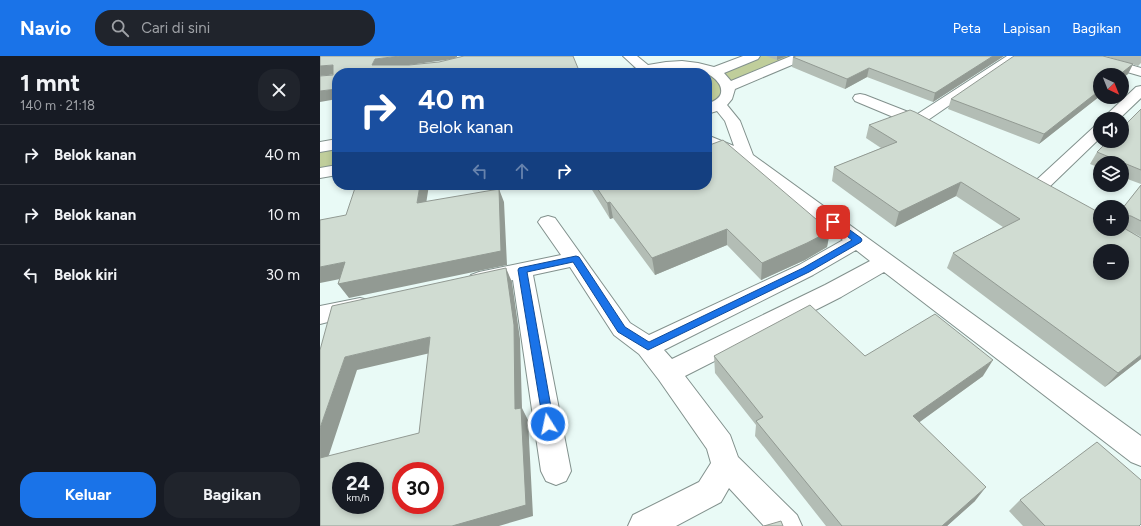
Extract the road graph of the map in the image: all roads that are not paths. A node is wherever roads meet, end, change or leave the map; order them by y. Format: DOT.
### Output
graph roads {
  1 [pos="629,56"];
  2 [pos="754,56"];
  3 [pos="802,56"];
  4 [pos="1015,56"];
  5 [pos="1086,56"];
  6 [pos="637,68"];
  7 [pos="660,68"];
  8 [pos="702,68"];
  9 [pos="714,72"];
  10 [pos="1141,72"];
  11 [pos="729,87"];
  12 [pos="1141,90"];
  13 [pos="860,98"];
  14 [pos="713,107"];
  15 [pos="1117,112"];
  16 [pos="917,121"];
  17 [pos="944,136"];
  18 [pos="1093,136"];
  19 [pos="712,142"];
  20 [pos="332,145"];
  21 [pos="320,147"];
  22 [pos="746,157"];
  23 [pos="332,171"];
  24 [pos="320,173"];
  25 [pos="1037,189"];
  26 [pos="548,222"];
  27 [pos="858,240"];
  28 [pos="576,259"];
  29 [pos="886,261"];
  30 [pos="522,270"];
  31 [pos="460,284"];
  32 [pos="382,301"];
  33 [pos="320,315"];
  34 [pos="648,346"];
  35 [pos="668,373"];
  36 [pos="1141,453"];
  37 [pos="726,465"];
  38 [pos="556,471"];
  39 [pos="644,526"];
  40 [pos="786,526"];
  1 -- 6 [label="street"];
  2 -- 9 [label="street"];
  3 -- 11 [label="street"];
  4 -- 16 [label="street"];
  5 -- 10 [label="street"];
  7 -- 8 [label="street"];
  9 -- 11 [label="street"];
  11 -- 14 [label="street"];
  12 -- 15 [label="street"];
  13 -- 16 [label="street"];
  14 -- 22 [label="street"];
  16 -- 17 [label="street"];
  18 -- 25 [label="street"];
  19 -- 22 [label="street"];
  20 -- 21 [label="street"];
  22 -- 27 [label="street"];
  23 -- 24 [label="street"];
  26 -- 28 [label="street"];
  27 -- 29 [label="street"];
  27 -- 34 [label="street"];
  28 -- 30 [label="street"];
  28 -- 34 [label="street"];
  29 -- 35 [label="street"];
  29 -- 36 [label="street"];
  30 -- 31 [label="street"];
  30 -- 38 [label="street"];
  32 -- 33 [label="street"];
  34 -- 35 [label="street"];
  35 -- 37 [label="street"];
  37 -- 39 [label="street"];
  37 -- 40 [label="street"];
}
